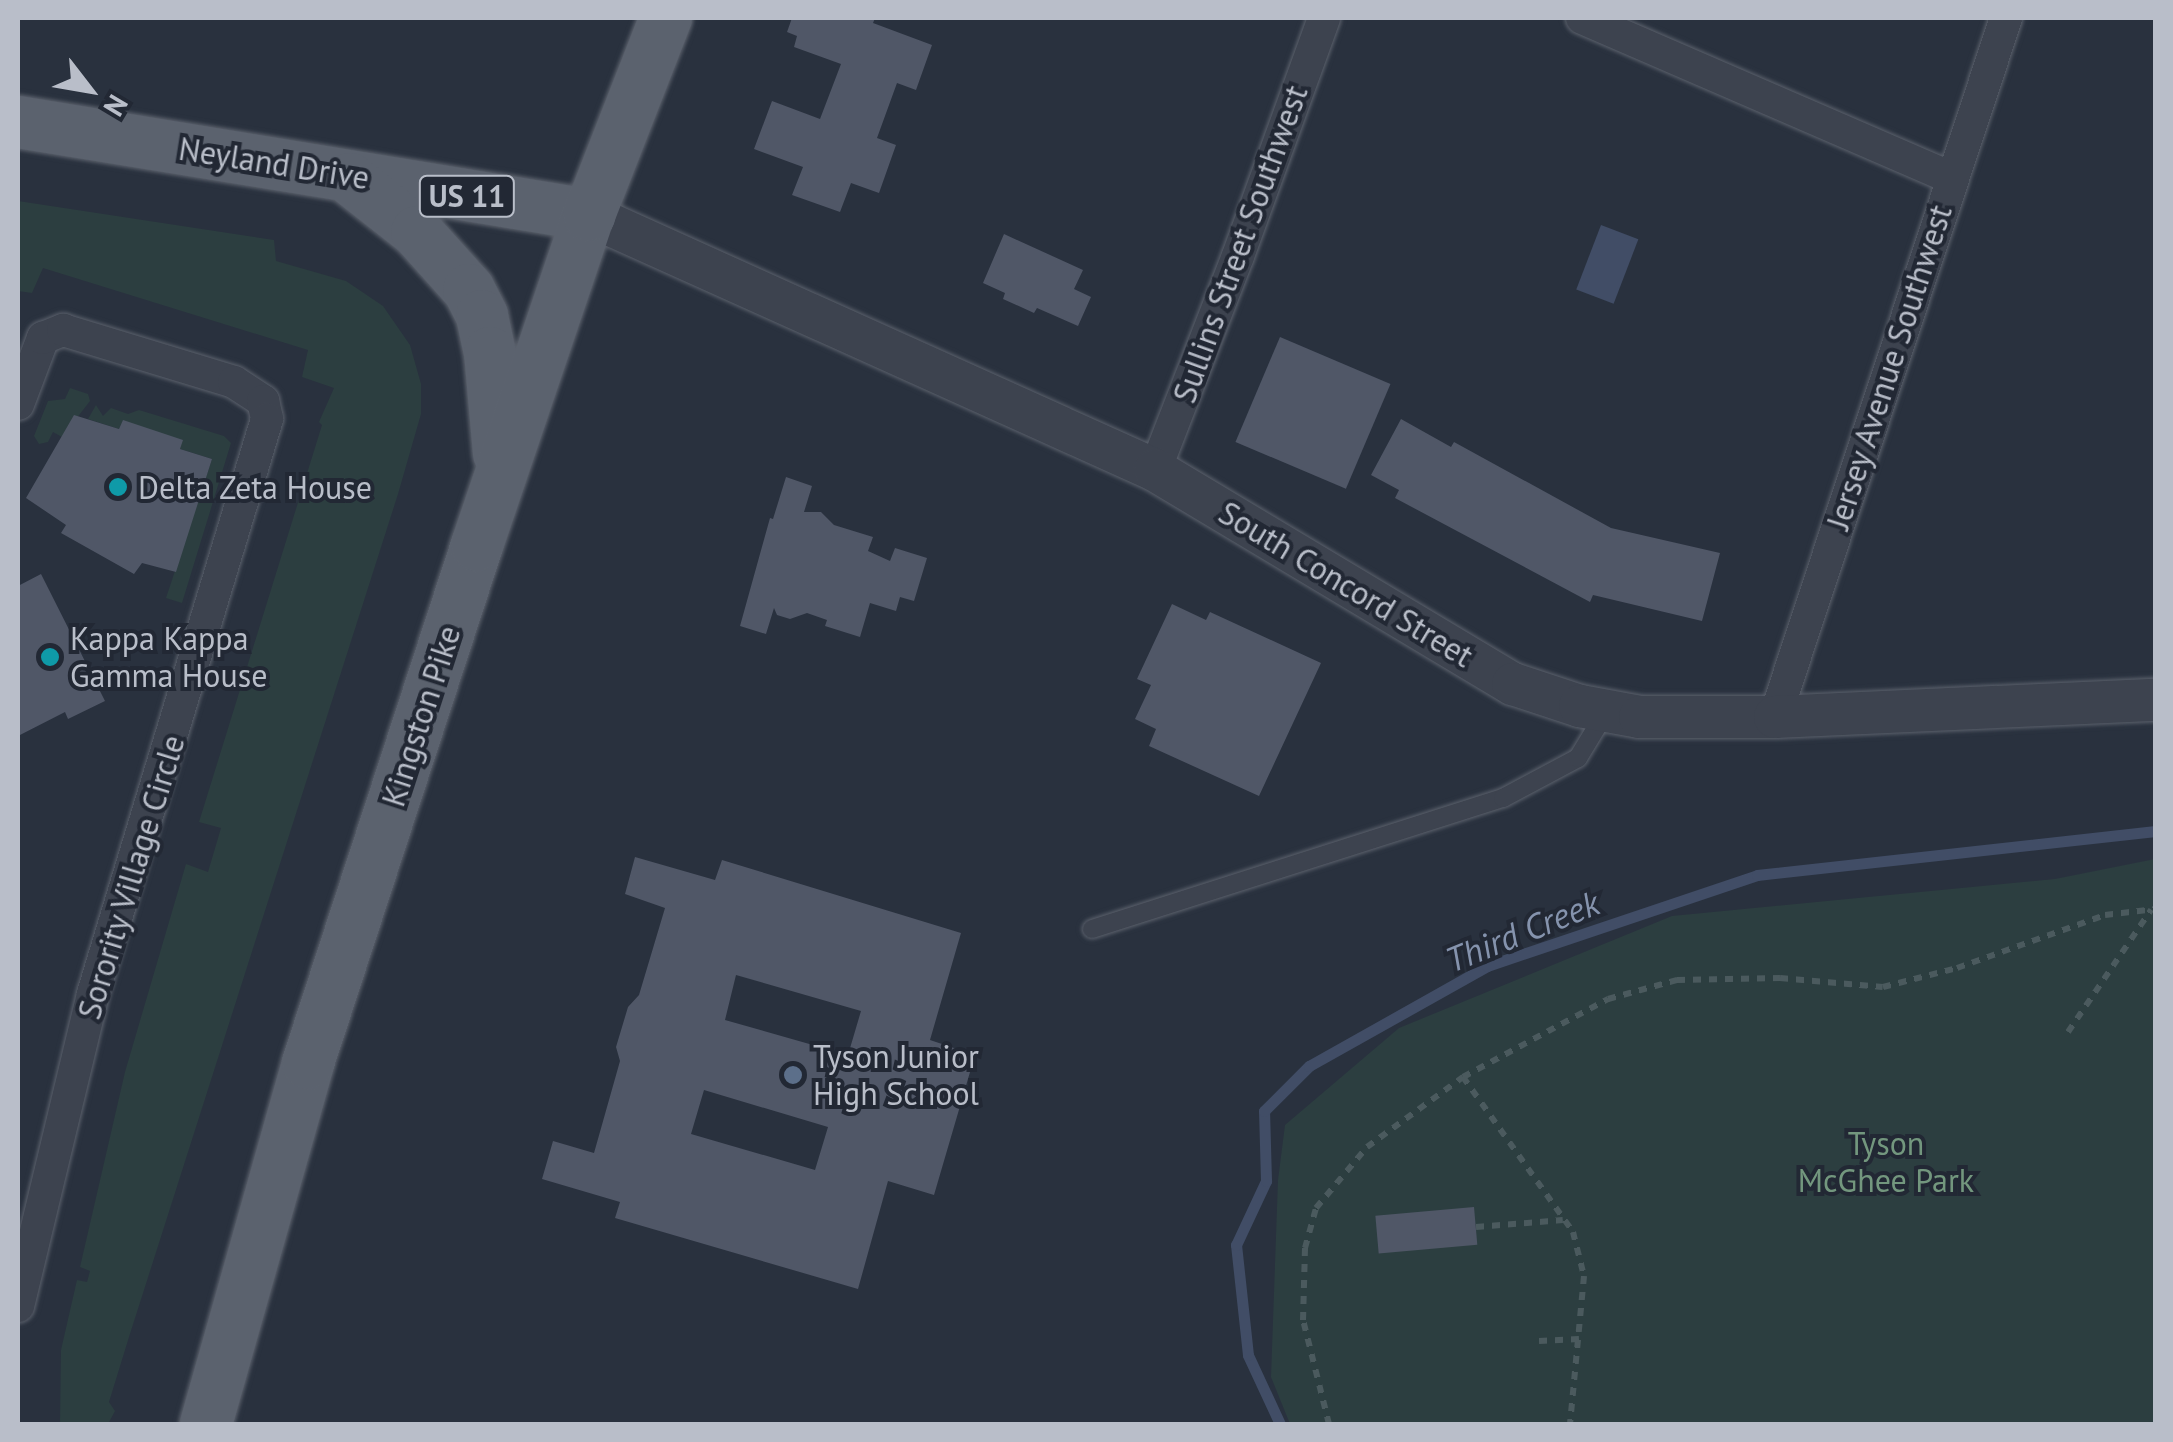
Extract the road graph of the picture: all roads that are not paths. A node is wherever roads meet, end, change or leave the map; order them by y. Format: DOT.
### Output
graph roads {
  1 [pos="666,18"];
  2 [pos="1324,18"];
  3 [pos="1582,18"];
  4 [pos="2006,18"];
  5 [pos="18,122"];
  6 [pos="345,174"];
  7 [pos="1950,177"];
  8 [pos="589,215"];
  9 [pos="18,404"];
  10 [pos="1154,470"];
  11 [pos="500,474"];
  12 [pos="2156,700"];
  13 [pos="1606,711"];
  14 [pos="1775,717"];
  15 [pos="1092,929"];
  16 [pos="18,1306"];
  17 [pos="206,1424"];
  1 -- 8 [label="main road, Kingston Pike"];
  2 -- 10 [label="street, Sullins Street Southwest"];
  3 -- 7 [label="street"];
  4 -- 7 [label="street, Jersey Avenue Southwest"];
  5 -- 6 [label="main road, Neyland Drive / US 11"];
  6 -- 8 [label="main road, Neyland Drive / US 11"];
  6 -- 11 [label="main road"];
  7 -- 14 [label="street, Jersey Avenue Southwest"];
  8 -- 10 [label="street, South Concord Street"];
  8 -- 11 [label="main road, Kingston Pike"];
  9 -- 16 [label="street, Sorority Village Circle"];
  10 -- 13 [label="street, South Concord Street"];
  11 -- 17 [label="main road, Kingston Pike"];
  12 -- 14 [label="street, South Concord Street"];
  13 -- 14 [label="street, South Concord Street"];
  13 -- 15 [label="lane"];
}
